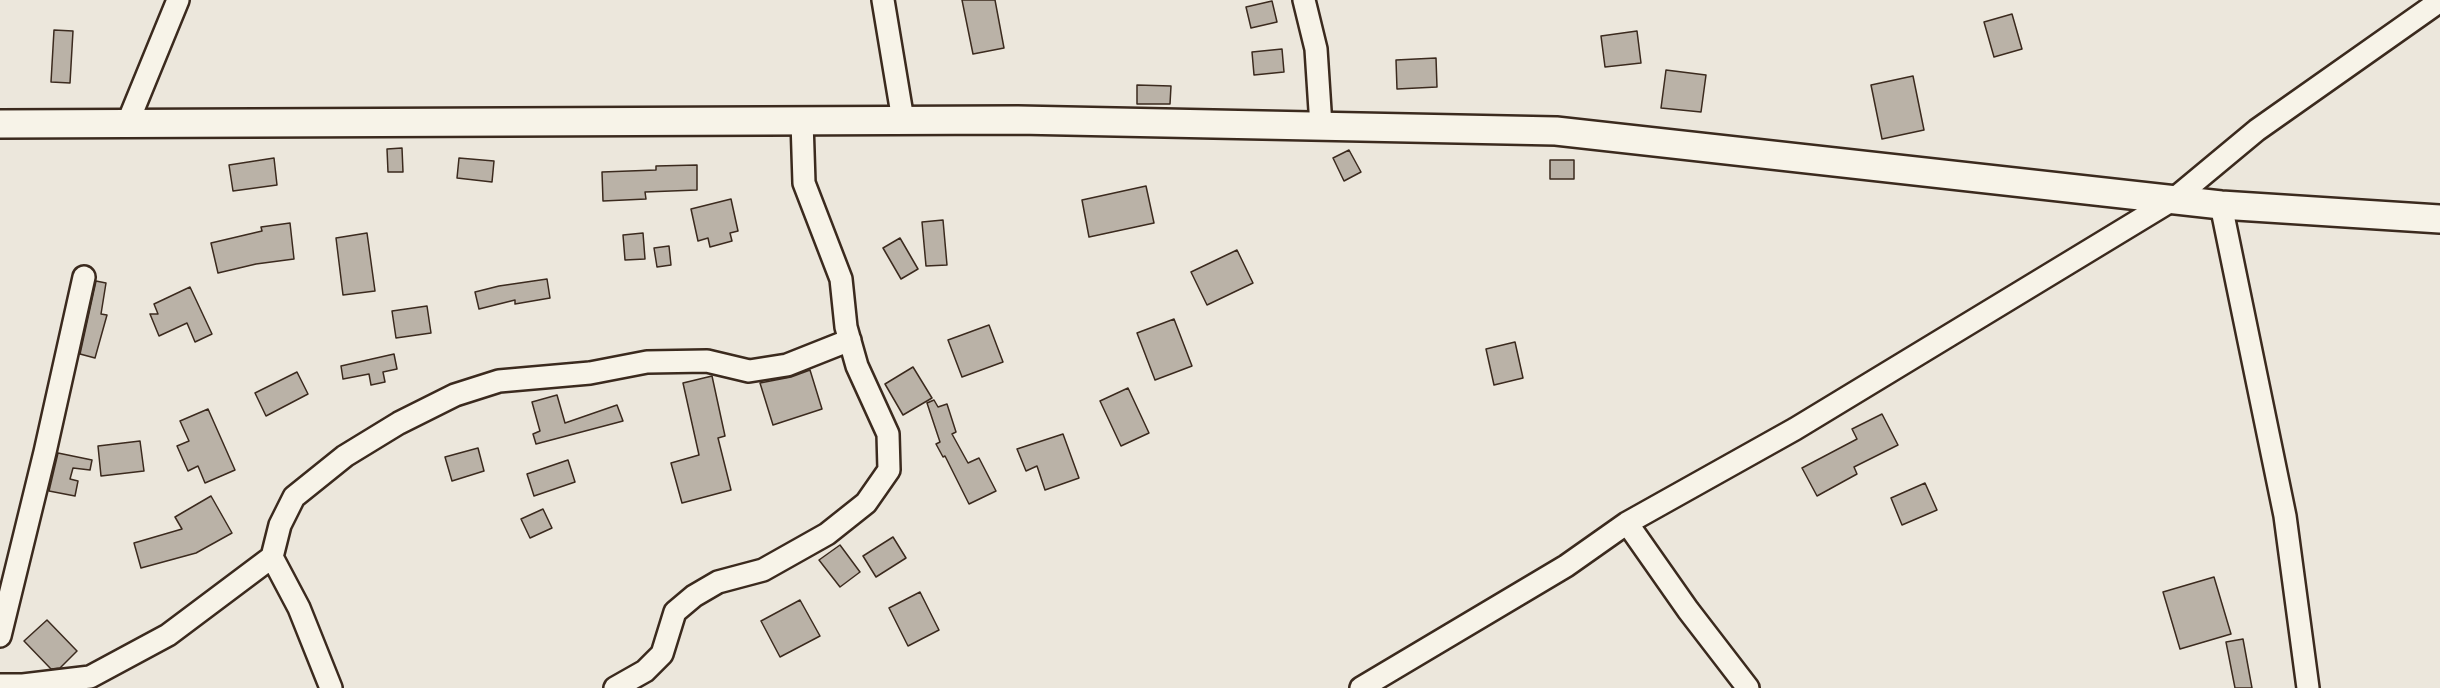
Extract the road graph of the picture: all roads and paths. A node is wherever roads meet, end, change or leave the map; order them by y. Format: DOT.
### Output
graph roads {
  1 [pos="178,0"];
  2 [pos="883,0"];
  3 [pos="1304,0"];
  4 [pos="2440,1"];
  5 [pos="903,120"];
  6 [pos="802,121"];
  7 [pos="128,122"];
  8 [pos="0,124"];
  9 [pos="1321,126"];
  10 [pos="2174,199"];
  11 [pos="2221,206"];
  12 [pos="2440,219"];
  13 [pos="84,277"];
  14 [pos="850,340"];
  15 [pos="1627,523"];
  16 [pos="272,557"];
  17 [pos="0,636"];
  18 [pos="0,686"];
  19 [pos="331,688"];
  20 [pos="615,688"];
  21 [pos="1361,688"];
  22 [pos="1748,688"];
  23 [pos="2308,688"];
  1 -- 7 [label="street"];
  2 -- 5 [label="street"];
  3 -- 9 [label="street"];
  4 -- 10 [label="street"];
  5 -- 6 [label="main road"];
  5 -- 9 [label="main road"];
  6 -- 7 [label="main road"];
  6 -- 14 [label="street"];
  7 -- 8 [label="main road"];
  9 -- 10 [label="main road"];
  10 -- 11 [label="main road"];
  10 -- 15 [label="street"];
  11 -- 12 [label="main road"];
  11 -- 23 [label="street"];
  13 -- 17 [label="street"];
  14 -- 16 [label="street"];
  14 -- 20 [label="street"];
  15 -- 21 [label="street"];
  15 -- 22 [label="street"];
  16 -- 18 [label="street"];
  16 -- 19 [label="street"];
}
